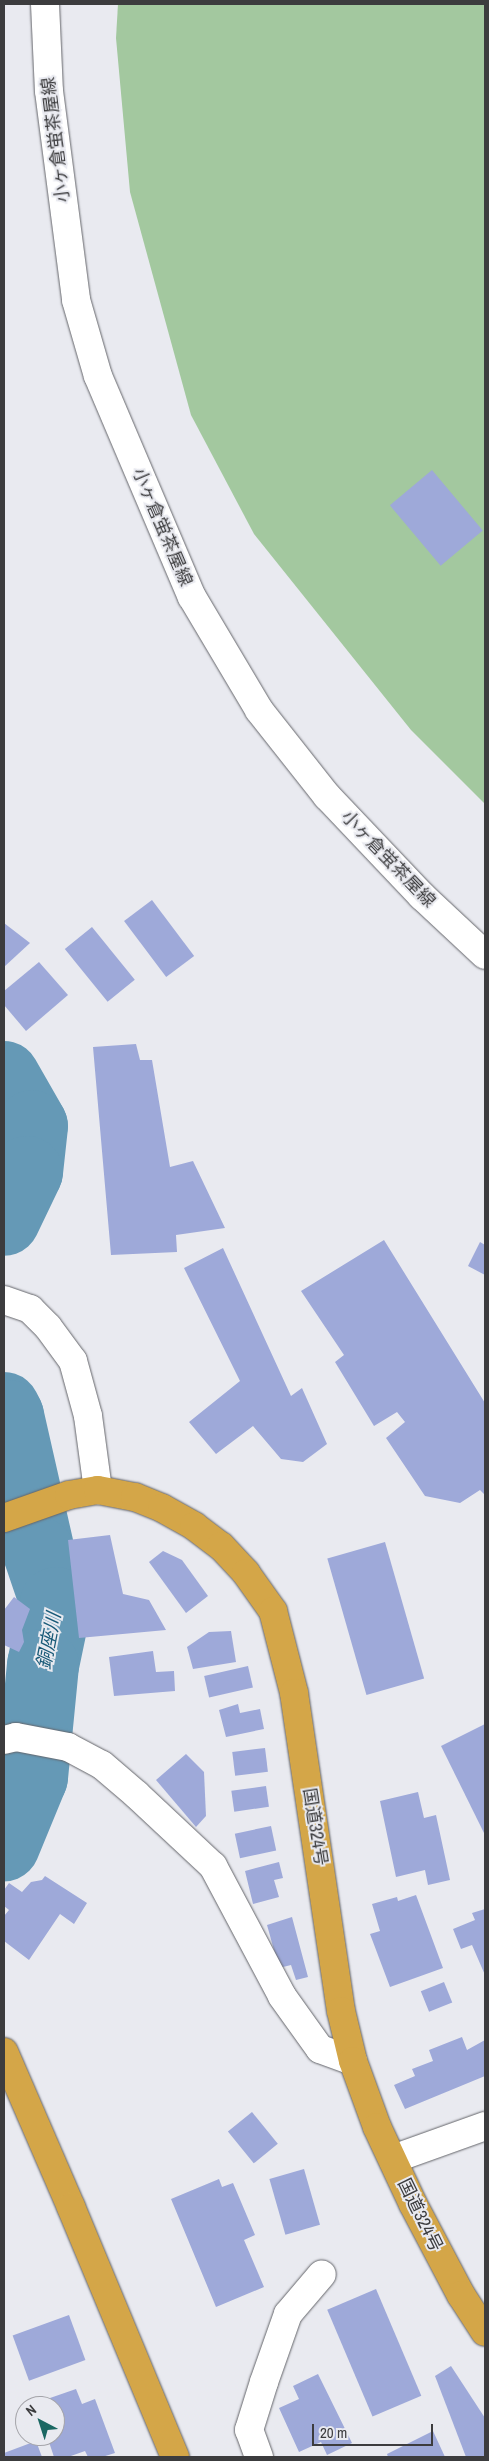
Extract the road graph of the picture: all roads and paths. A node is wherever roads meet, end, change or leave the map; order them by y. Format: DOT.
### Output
graph roads {
  1 [pos="45,4"];
  2 [pos="485,955"];
  3 [pos="4,1300"];
  4 [pos="98,1490"];
  5 [pos="4,1518"];
  6 [pos="10,1739"];
  7 [pos="4,2052"];
  8 [pos="353,2061"];
  9 [pos="485,2126"];
  10 [pos="393,2159"];
  11 [pos="322,2274"];
  12 [pos="485,2332"];
  13 [pos="175,2457"];
  14 [pos="259,2457"];
  1 -- 2 [label="street, 小ヶ倉蛍茶屋線"];
  3 -- 4 [label="street"];
  4 -- 5 [label="highway, 国道324号"];
  4 -- 8 [label="highway, 国道324号"];
  6 -- 8 [label="street"];
  7 -- 13 [label="highway"];
  8 -- 10 [label="highway, 国道324号"];
  9 -- 10 [label="street"];
  10 -- 12 [label="highway, 国道324号"];
  11 -- 14 [label="street"];
}
